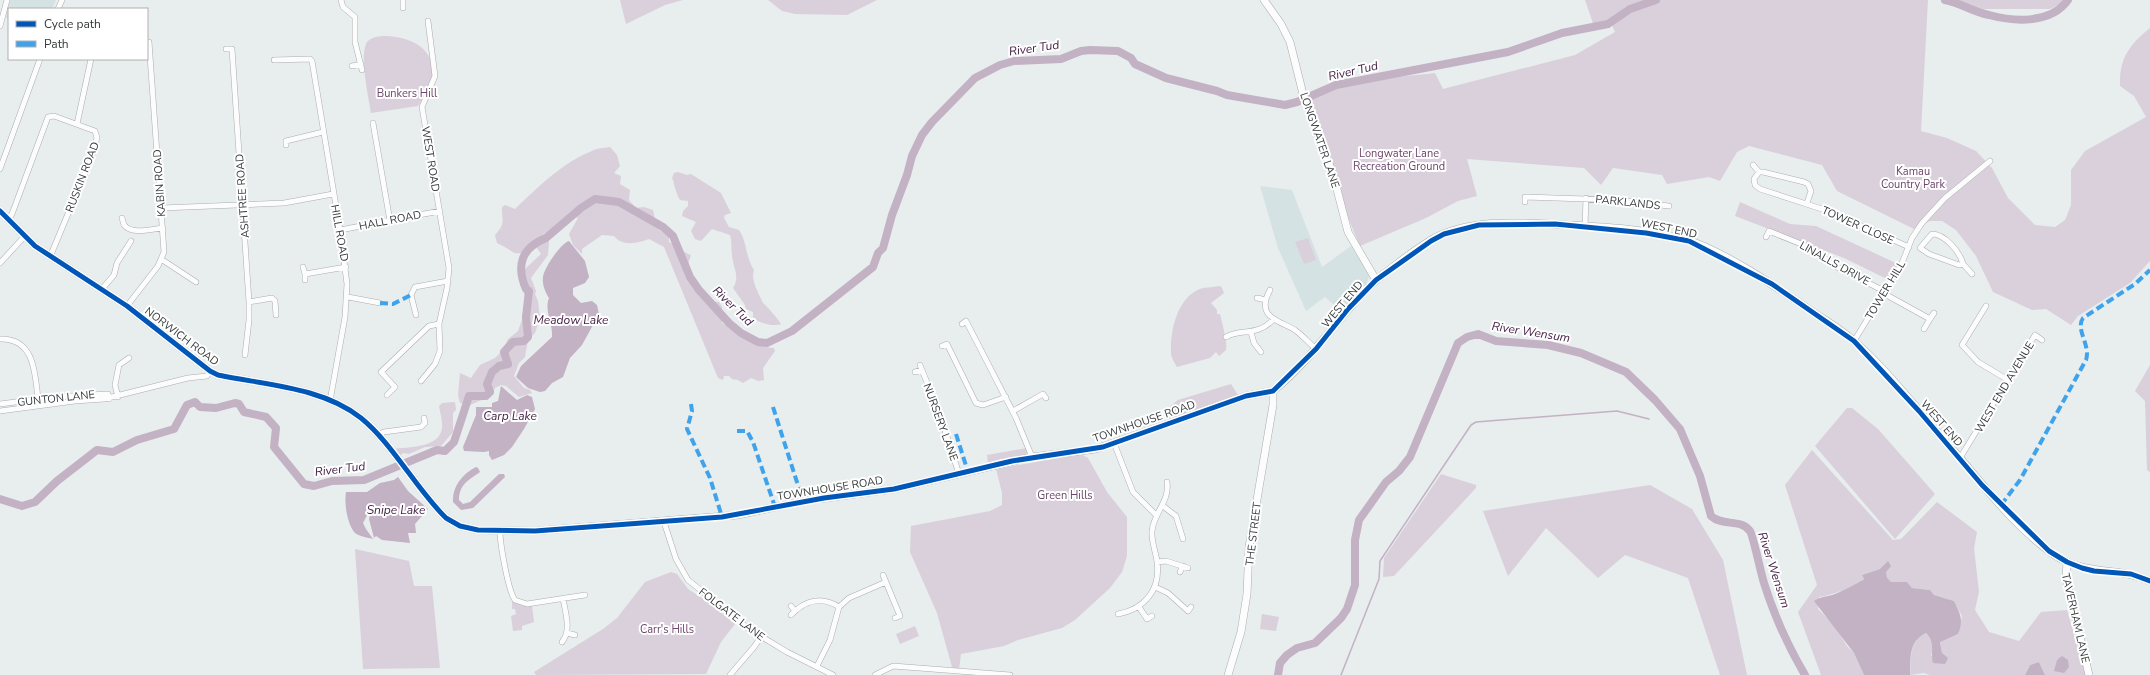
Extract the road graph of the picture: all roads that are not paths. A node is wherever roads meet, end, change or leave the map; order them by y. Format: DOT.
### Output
graph roads {
  1 [pos="7,0"];
  2 [pos="341,0"];
  3 [pos="402,0"];
  4 [pos="1264,0"];
  5 [pos="403,8"];
  6 [pos="428,21"];
  7 [pos="0,26"];
  8 [pos="151,45"];
  9 [pos="226,49"];
  10 [pos="276,58"];
  11 [pos="40,60"];
  12 [pos="91,60"];
  13 [pos="352,66"];
  14 [pos="374,123"];
  15 [pos="77,124"];
  16 [pos="323,132"];
  17 [pos="286,145"];
  18 [pos="1990,161"];
  19 [pos="1753,165"];
  20 [pos="0,169"];
  21 [pos="1759,172"];
  22 [pos="333,194"];
  23 [pos="1586,198"];
  24 [pos="1525,202"];
  25 [pos="1807,203"];
  26 [pos="242,204"];
  27 [pos="1669,206"];
  28 [pos="161,208"];
  29 [pos="0,211"];
  30 [pos="440,211"];
  31 [pos="122,218"];
  32 [pos="8,220"];
  33 [pos="390,220"];
  34 [pos="1585,226"];
  35 [pos="163,228"];
  36 [pos="129,229"];
  37 [pos="340,230"];
  38 [pos="120,231"];
  39 [pos="24,237"];
  40 [pos="1766,237"];
  41 [pos="131,241"];
  42 [pos="1910,246"];
  43 [pos="1920,248"];
  44 [pos="50,257"];
  45 [pos="161,259"];
  46 [pos="0,263"];
  47 [pos="1963,264"];
  48 [pos="303,267"];
  49 [pos="346,267"];
  50 [pos="305,274"];
  51 [pos="1972,274"];
  52 [pos="305,280"];
  53 [pos="1376,280"];
  54 [pos="448,281"];
  55 [pos="196,282"];
  56 [pos="102,289"];
  57 [pos="1270,290"];
  58 [pos="1884,292"];
  59 [pos="348,297"];
  60 [pos="1257,298"];
  61 [pos="1266,300"];
  62 [pos="248,302"];
  63 [pos="380,303"];
  64 [pos="127,306"];
  65 [pos="1986,306"];
  66 [pos="1934,313"];
  67 [pos="276,315"];
  68 [pos="416,315"];
  69 [pos="1930,319"];
  70 [pos="1273,320"];
  71 [pos="966,321"];
  72 [pos="439,324"];
  73 [pos="1924,329"];
  74 [pos="1252,332"];
  75 [pos="1227,334"];
  76 [pos="0,340"];
  77 [pos="2042,340"];
  78 [pos="1854,341"];
  79 [pos="942,346"];
  80 [pos="1316,349"];
  81 [pos="1257,350"];
  82 [pos="247,351"];
  83 [pos="129,358"];
  84 [pos="210,371"];
  85 [pos="915,372"];
  86 [pos="2008,380"];
  87 [pos="421,381"];
  88 [pos="1273,391"];
  89 [pos="1043,394"];
  90 [pos="387,395"];
  91 [pos="118,397"];
  92 [pos="1006,397"];
  93 [pos="38,399"];
  94 [pos="109,399"];
  95 [pos="330,401"];
  96 [pos="0,404"];
  97 [pos="1013,410"];
  98 [pos="0,411"];
  99 [pos="424,418"];
  100 [pos="377,435"];
  101 [pos="1114,443"];
  102 [pos="1032,457"];
  103 [pos="1960,458"];
  104 [pos="404,467"];
  105 [pos="959,474"];
  106 [pos="1167,482"];
  107 [pos="1163,506"];
  108 [pos="1157,516"];
  109 [pos="664,522"];
  110 [pos="500,531"];
  111 [pos="1184,535"];
  112 [pos="1157,562"];
  113 [pos="2067,562"];
  114 [pos="1180,572"];
  115 [pos="883,575"];
  116 [pos="2150,581"];
  117 [pos="886,582"];
  118 [pos="1156,587"];
  119 [pos="585,594"];
  120 [pos="563,598"];
  121 [pos="792,606"];
  122 [pos="839,607"];
  123 [pos="1139,607"];
  124 [pos="795,611"];
  125 [pos="1188,611"];
  126 [pos="1118,614"];
  127 [pos="791,615"];
  128 [pos="900,616"];
  129 [pos="1147,619"];
  130 [pos="567,634"];
  131 [pos="575,635"];
  132 [pos="761,636"];
  133 [pos="562,642"];
  134 [pos="817,666"];
  135 [pos="730,675"];
  136 [pos="833,675"];
  137 [pos="876,675"];
  138 [pos="1010,675"];
  139 [pos="1228,675"];
  140 [pos="2089,675"];
  1 -- 7 [label="street"];
  2 -- 13 [label="street"];
  3 -- 5 [label="street"];
  4 -- 53 [label="street, LONGWATER LANE"];
  6 -- 30 [label="street, WEST ROAD"];
  8 -- 28 [label="street, KABIN ROAD"];
  9 -- 26 [label="street, ASHTREE ROAD"];
  10 -- 16 [label="street, HILL ROAD"];
  11 -- 20 [label="street"];
  12 -- 15 [label="street"];
  14 -- 33 [label="street"];
  15 -- 32 [label="street"];
  15 -- 44 [label="street, RUSKIN ROAD"];
  16 -- 17 [label="street"];
  16 -- 22 [label="street, HILL ROAD"];
  18 -- 42 [label="street, TOWER HILL"];
  19 -- 21 [label="street"];
  21 -- 25 [label="street, TOWER CLOSE"];
  21 -- 25 [label="street, TOWER CLOSE"];
  22 -- 26 [label="street"];
  22 -- 37 [label="street, HILL ROAD"];
  23 -- 24 [label="street, PARKLANDS"];
  23 -- 27 [label="street, PARKLANDS"];
  23 -- 34 [label="street, PARKLANDS"];
  25 -- 42 [label="street, TOWER CLOSE"];
  26 -- 28 [label="street"];
  26 -- 62 [label="street, ASHTREE ROAD"];
  28 -- 35 [label="street, KABIN ROAD"];
  29 -- 32 [label="street, NORWICH ROAD"];
  30 -- 33 [label="street, HALL ROAD"];
  30 -- 54 [label="street, WEST ROAD"];
  31 -- 36 [label="street"];
  32 -- 39 [label="street, NORWICH ROAD"];
  33 -- 37 [label="street, HALL ROAD"];
  34 -- 53 [label="street, WEST END"];
  34 -- 78 [label="street, WEST END"];
  35 -- 36 [label="street"];
  35 -- 45 [label="street, KABIN ROAD"];
  36 -- 38 [label="street"];
  37 -- 49 [label="street, HILL ROAD"];
  39 -- 44 [label="street, NORWICH ROAD"];
  39 -- 46 [label="street"];
  40 -- 58 [label="street, LINALLS DRIVE"];
  41 -- 56 [label="street"];
  42 -- 43 [label="street, TOWER CLOSE"];
  42 -- 58 [label="street, TOWER HILL"];
  43 -- 47 [label="street, TOWER CLOSE"];
  43 -- 47 [label="street"];
  44 -- 56 [label="street, NORWICH ROAD"];
  45 -- 55 [label="street"];
  45 -- 64 [label="street, KABIN ROAD"];
  47 -- 51 [label="street"];
  48 -- 50 [label="street"];
  49 -- 50 [label="street"];
  49 -- 59 [label="street, HILL ROAD"];
  50 -- 52 [label="street"];
  53 -- 80 [label="street, WEST END"];
  54 -- 68 [label="street"];
  54 -- 72 [label="street, WEST ROAD"];
  56 -- 64 [label="street, NORWICH ROAD"];
  57 -- 61 [label="street"];
  58 -- 69 [label="street, LINALLS DRIVE"];
  58 -- 78 [label="street, TOWER HILL"];
  59 -- 63 [label="street"];
  59 -- 95 [label="street, HILL ROAD"];
  60 -- 61 [label="street"];
  61 -- 70 [label="street"];
  62 -- 67 [label="street"];
  62 -- 82 [label="street, ASHTREE ROAD"];
  64 -- 84 [label="street, NORWICH ROAD"];
  65 -- 86 [label="street"];
  66 -- 69 [label="street"];
  69 -- 73 [label="street"];
  70 -- 74 [label="street"];
  70 -- 80 [label="street"];
  71 -- 92 [label="street"];
  72 -- 87 [label="street, WEST ROAD"];
  72 -- 90 [label="street"];
  74 -- 75 [label="street"];
  74 -- 81 [label="street"];
  76 -- 93 [label="street"];
  77 -- 86 [label="street, WEST END AVENUE"];
  78 -- 103 [label="street, WEST END"];
  79 -- 92 [label="street"];
  80 -- 88 [label="street, WEST END"];
  83 -- 91 [label="street"];
  84 -- 91 [label="street, GUNTON LANE"];
  84 -- 95 [label="street, NORWICH ROAD"];
  85 -- 105 [label="street, NURSERY LANE"];
  86 -- 103 [label="street, WEST END AVENUE"];
  88 -- 101 [label="street, TOWNHOUSE ROAD"];
  88 -- 139 [label="street, THE STREET"];
  89 -- 97 [label="street"];
  91 -- 94 [label="street, GUNTON LANE"];
  92 -- 97 [label="street"];
  93 -- 94 [label="street, GUNTON LANE"];
  93 -- 96 [label="street, GUNTON LANE"];
  94 -- 98 [label="street, GUNTON LANE"];
  95 -- 100 [label="street, NORWICH ROAD"];
  97 -- 102 [label="street"];
  99 -- 100 [label="street"];
  100 -- 104 [label="street, NORWICH ROAD"];
  101 -- 102 [label="street, TOWNHOUSE ROAD"];
  101 -- 108 [label="street"];
  102 -- 105 [label="street, TOWNHOUSE ROAD"];
  103 -- 113 [label="street, WEST END"];
  104 -- 110 [label="street, TOWNHOUSE ROAD"];
  105 -- 109 [label="street, TOWNHOUSE ROAD"];
  106 -- 107 [label="street"];
  107 -- 108 [label="street"];
  107 -- 111 [label="street"];
  108 -- 112 [label="street"];
  109 -- 110 [label="street, TOWNHOUSE ROAD"];
  109 -- 132 [label="street, FOLGATE LANE"];
  110 -- 120 [label="street"];
  112 -- 114 [label="street"];
  112 -- 118 [label="street"];
  113 -- 116 [label="street, WEST END"];
  113 -- 140 [label="street, TAVERHAM LANE"];
  115 -- 117 [label="street"];
  117 -- 122 [label="street"];
  117 -- 128 [label="street"];
  118 -- 123 [label="street"];
  118 -- 125 [label="street"];
  119 -- 120 [label="street"];
  120 -- 130 [label="street"];
  121 -- 124 [label="street"];
  122 -- 124 [label="street"];
  122 -- 134 [label="street"];
  123 -- 126 [label="street"];
  123 -- 129 [label="street"];
  124 -- 127 [label="street"];
  130 -- 131 [label="street"];
  130 -- 133 [label="street"];
  132 -- 134 [label="street, FOLGATE LANE"];
  132 -- 135 [label="street"];
  134 -- 136 [label="street, FOLGATE LANE"];
  137 -- 138 [label="street"];
}
